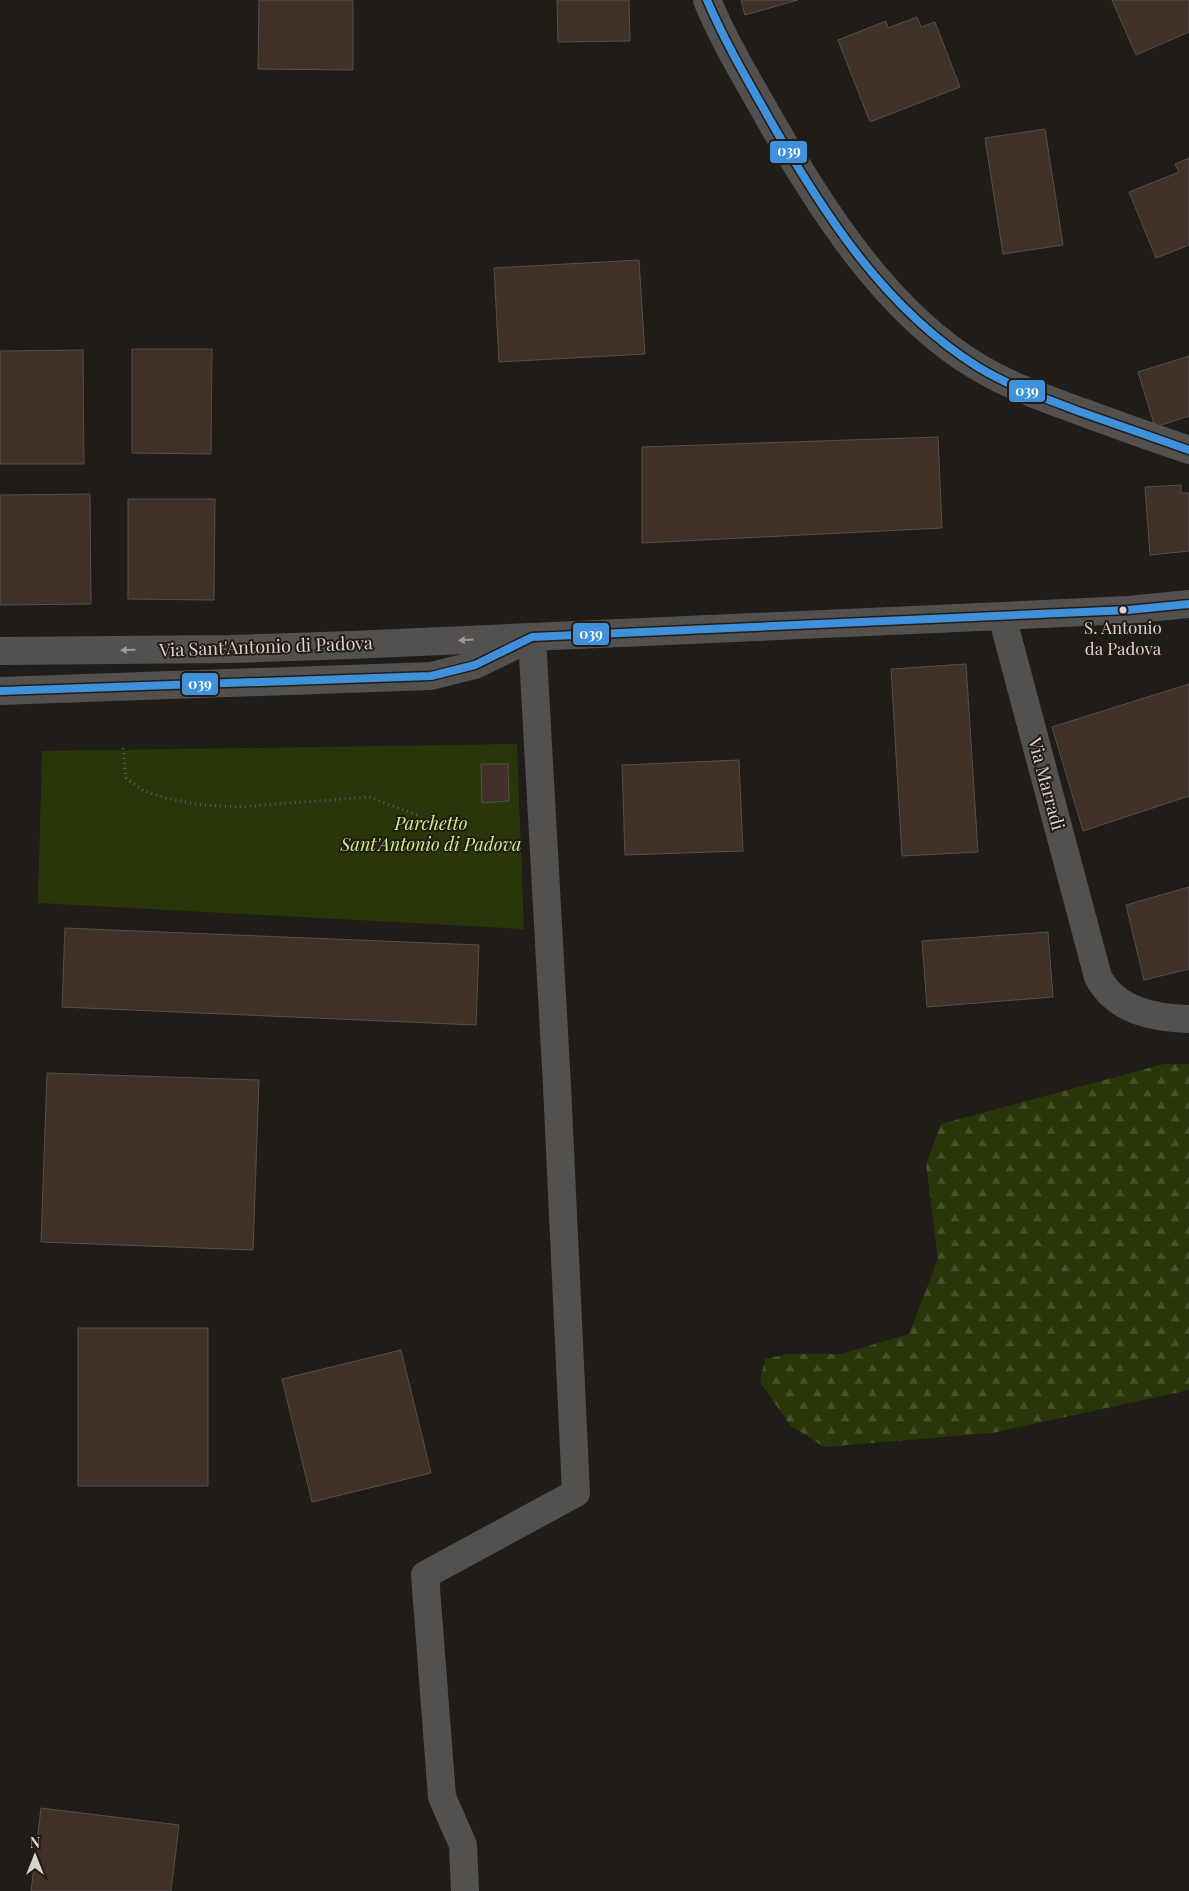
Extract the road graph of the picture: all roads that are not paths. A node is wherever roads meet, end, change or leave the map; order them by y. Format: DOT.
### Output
graph roads {
  1 [pos="707,0"];
  2 [pos="1189,450"];
  3 [pos="1189,604"];
  4 [pos="1002,616"];
  5 [pos="532,637"];
  6 [pos="0,651"];
  7 [pos="0,690"];
  8 [pos="1189,1019"];
  9 [pos="465,1891"];
  1 -- 2 [label="street"];
  3 -- 4 [label="street, Via Sant'Antonio di Padova"];
  4 -- 5 [label="street, Via Sant'Antonio di Padova"];
  4 -- 8 [label="street, Via Marradi"];
  5 -- 6 [label="street, Via Sant'Antonio di Padova, one-way"];
  5 -- 7 [label="street, Via Sant'Antonio di Padova"];
  5 -- 9 [label="street"];
}
